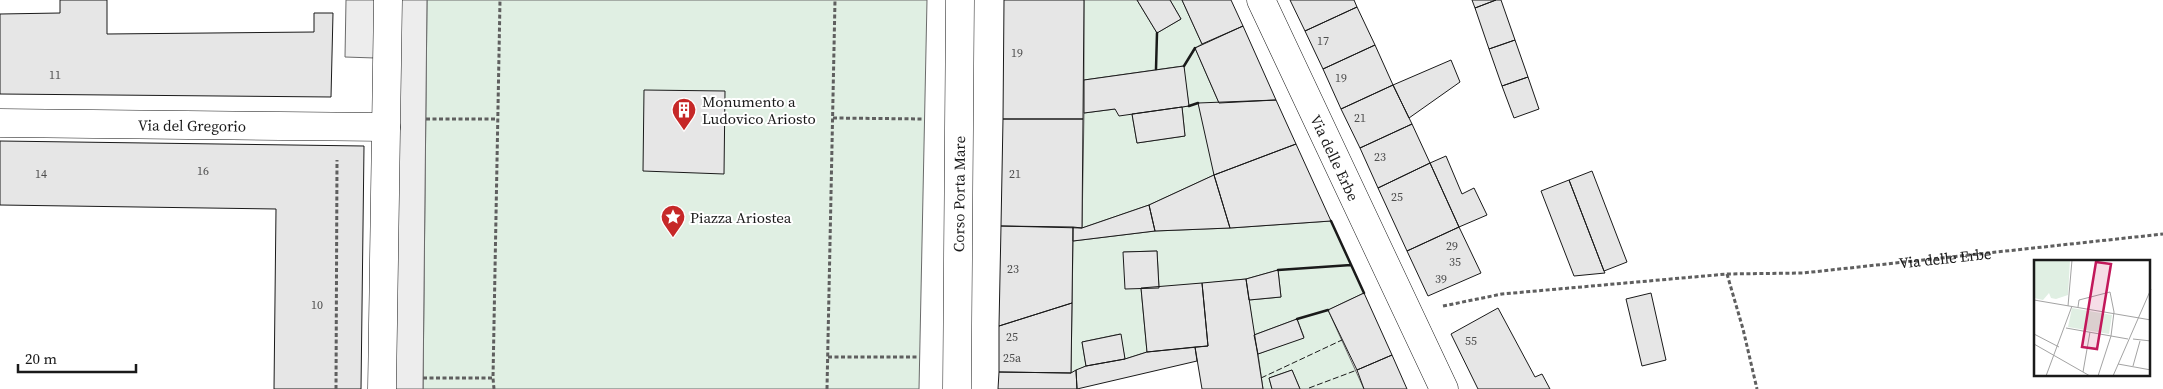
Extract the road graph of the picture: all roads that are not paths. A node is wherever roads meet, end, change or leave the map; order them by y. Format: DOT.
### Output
graph roads {
  1 [pos="388,0"];
  2 [pos="960,0"];
  3 [pos="1261,0"];
  4 [pos="0,123"];
  5 [pos="386,127"];
  6 [pos="382,389"];
  7 [pos="957,389"];
  8 [pos="1444,389"];
  1 -- 5 [label="street"];
  2 -- 7 [label="street, Corso Porta Mare"];
  3 -- 8 [label="street, Via delle Erbe"];
  4 -- 5 [label="street, Via del Gregorio"];
  5 -- 6 [label="street"];
}
